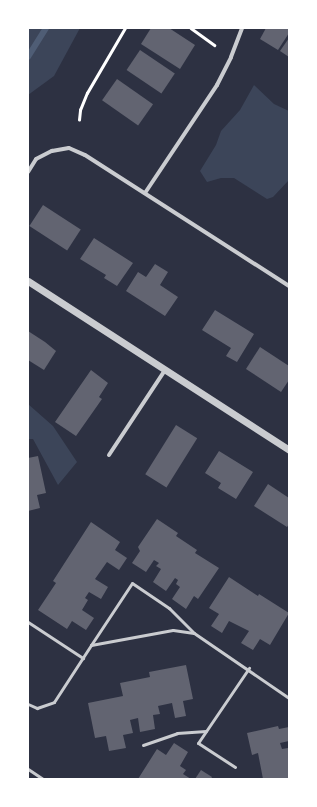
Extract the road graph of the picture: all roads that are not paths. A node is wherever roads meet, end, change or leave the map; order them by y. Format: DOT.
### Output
graph roads {
  1 [pos="242,28"];
  2 [pos="28,172"];
  3 [pos="145,193"];
  4 [pos="28,281"];
  5 [pos="289,286"];
  6 [pos="165,370"];
  7 [pos="289,450"];
  8 [pos="109,455"];
  9 [pos="28,622"];
  10 [pos="194,633"];
  11 [pos="92,645"];
  12 [pos="83,658"];
  13 [pos="249,668"];
  14 [pos="289,698"];
  15 [pos="28,704"];
  16 [pos="206,731"];
  17 [pos="143,745"];
  18 [pos="235,767"];
  19 [pos="28,769"];
  20 [pos="43,779"];
  1 -- 3 [label="street"];
  2 -- 3 [label="street"];
  3 -- 5 [label="street"];
  4 -- 6 [label="street"];
  6 -- 7 [label="street"];
  6 -- 8 [label="street"];
  9 -- 12 [label="lane"];
  10 -- 11 [label="lane"];
  10 -- 11 [label="lane"];
  10 -- 13 [label="lane"];
  11 -- 12 [label="lane"];
  12 -- 15 [label="lane"];
  13 -- 14 [label="lane"];
  13 -- 16 [label="lane"];
  16 -- 17 [label="lane"];
  16 -- 18 [label="lane"];
  19 -- 20 [label="lane"];
}
